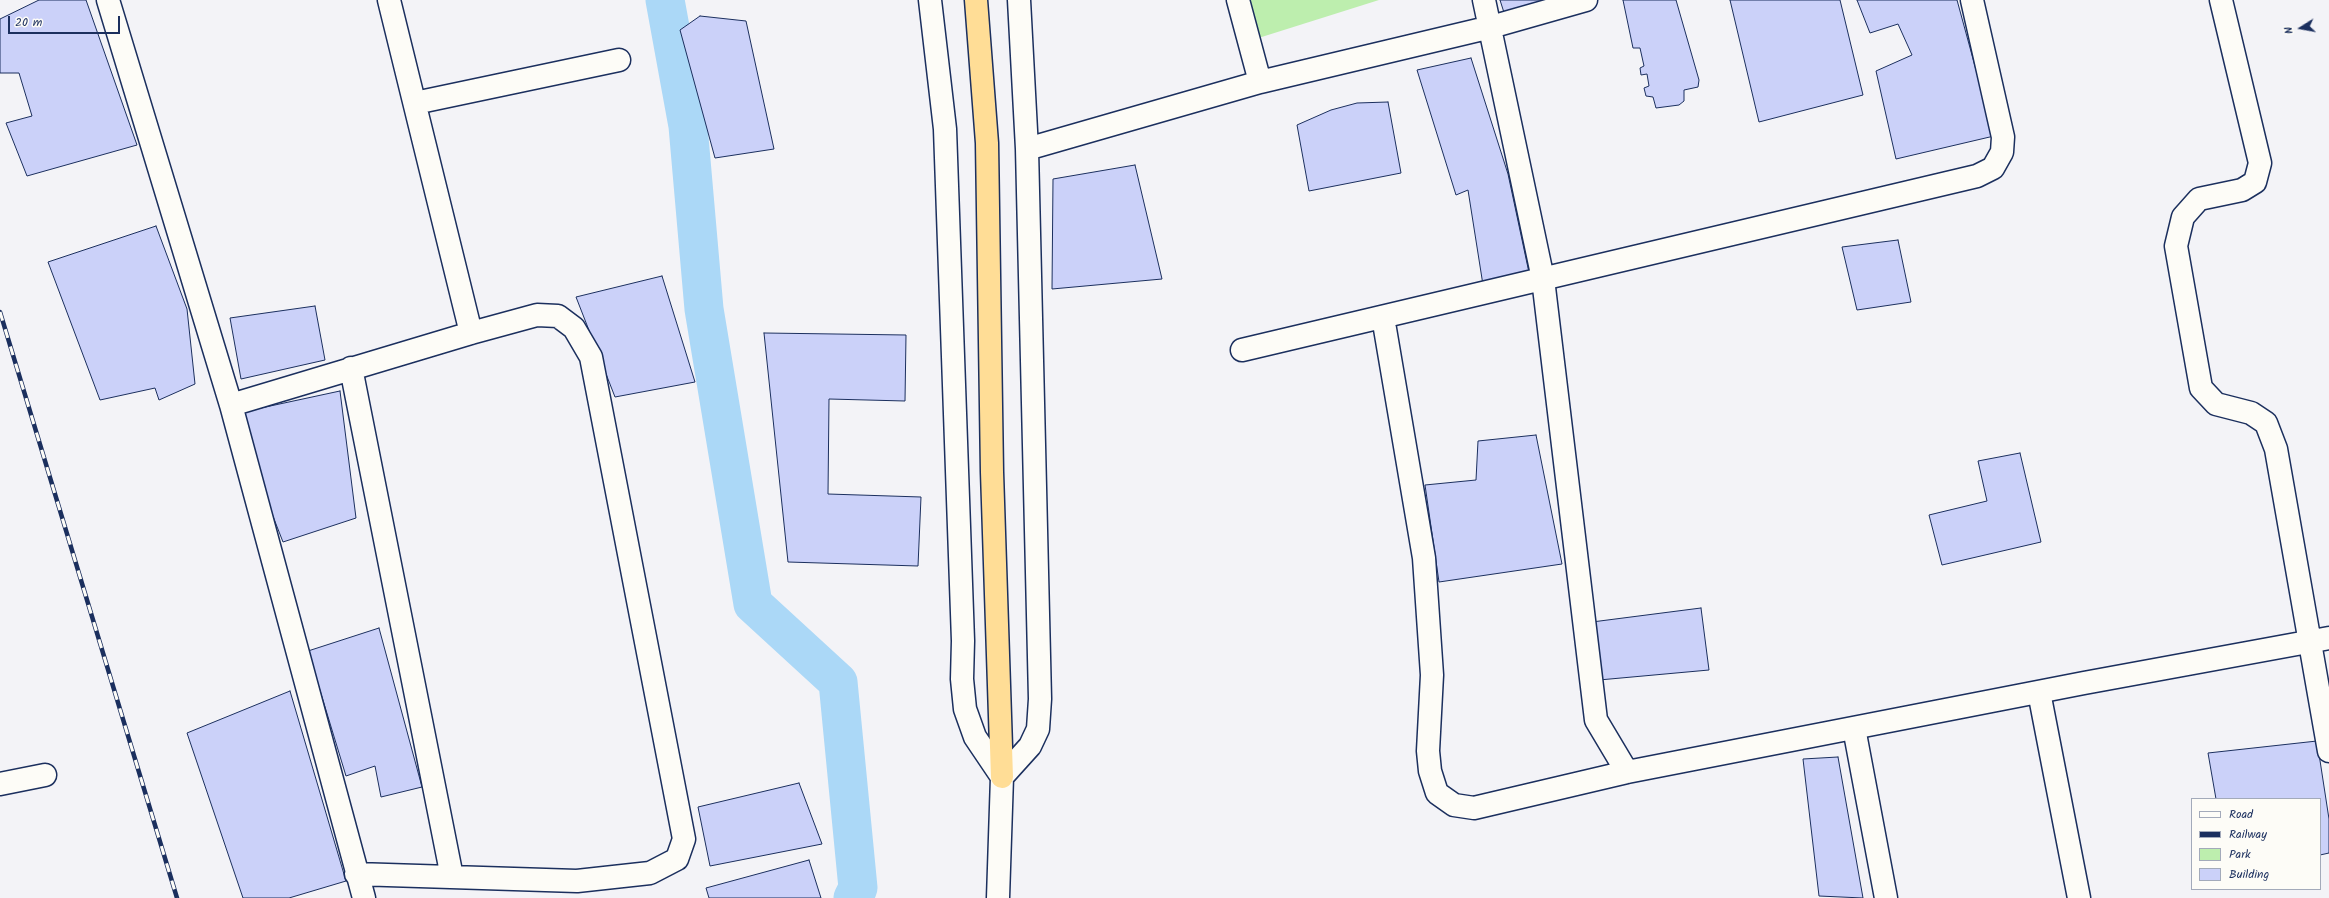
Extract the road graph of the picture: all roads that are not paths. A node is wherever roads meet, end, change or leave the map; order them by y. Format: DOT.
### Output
graph roads {
  1 [pos="108,0"];
  2 [pos="389,0"];
  3 [pos="930,0"];
  4 [pos="976,0"];
  5 [pos="1019,0"];
  6 [pos="1238,0"];
  7 [pos="1484,0"];
  8 [pos="1586,0"];
  9 [pos="1972,0"];
  10 [pos="2221,0"];
  11 [pos="1490,27"];
  12 [pos="619,60"];
  13 [pos="1260,82"];
  14 [pos="415,103"];
  15 [pos="1028,149"];
  16 [pos="1543,279"];
  17 [pos="1382,317"];
  18 [pos="471,333"];
  19 [pos="1242,350"];
  20 [pos="351,368"];
  21 [pos="230,405"];
  22 [pos="2320,640"];
  23 [pos="2039,692"];
  24 [pos="1854,728"];
  25 [pos="2329,751"];
  26 [pos="1627,772"];
  27 [pos="45,775"];
  28 [pos="1002,777"];
  29 [pos="0,784"];
  30 [pos="356,874"];
  31 [pos="452,877"];
  32 [pos="364,898"];
  33 [pos="998,898"];
  34 [pos="1886,898"];
  35 [pos="2079,898"];
  1 -- 21 [label="street"];
  2 -- 14 [label="street"];
  3 -- 28 [label="street"];
  4 -- 28 [label="highway"];
  5 -- 15 [label="street"];
  6 -- 13 [label="street"];
  7 -- 11 [label="street"];
  8 -- 11 [label="street"];
  9 -- 16 [label="street"];
  10 -- 22 [label="street"];
  11 -- 13 [label="street"];
  11 -- 16 [label="street"];
  12 -- 14 [label="street"];
  13 -- 15 [label="street"];
  14 -- 18 [label="street"];
  15 -- 28 [label="street"];
  16 -- 17 [label="street"];
  16 -- 26 [label="street"];
  17 -- 19 [label="street"];
  17 -- 26 [label="street"];
  18 -- 20 [label="street"];
  18 -- 31 [label="street"];
  20 -- 21 [label="street"];
  20 -- 31 [label="street"];
  21 -- 30 [label="street"];
  22 -- 23 [label="street"];
  22 -- 25 [label="street"];
  23 -- 24 [label="street"];
  23 -- 35 [label="street"];
  24 -- 26 [label="street"];
  24 -- 34 [label="street"];
  27 -- 29 [label="street"];
  28 -- 33 [label="street"];
  30 -- 31 [label="street"];
  30 -- 32 [label="street"];
}
